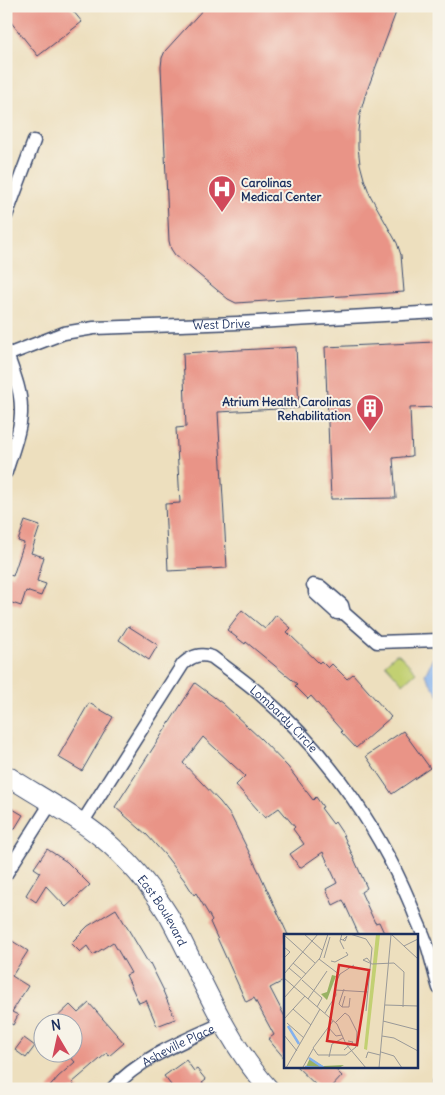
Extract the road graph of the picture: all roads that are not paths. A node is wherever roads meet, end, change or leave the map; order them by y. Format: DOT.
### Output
graph roads {
  1 [pos="34,141"];
  2 [pos="6,216"];
  3 [pos="439,312"];
  4 [pos="7,353"];
  5 [pos="6,472"];
  6 [pos="344,613"];
  7 [pos="439,640"];
  8 [pos="6,775"];
  9 [pos="51,803"];
  10 [pos="82,823"];
  11 [pos="6,874"];
  12 [pos="439,988"];
  13 [pos="223,1023"];
  14 [pos="439,1081"];
  15 [pos="112,1089"];
  16 [pos="270,1089"];
  17 [pos="437,1089"];
  1 -- 2 [label="street"];
  3 -- 4 [label="street, West Drive"];
  4 -- 5 [label="street"];
  6 -- 7 [label="street"];
  8 -- 9 [label="street, East Boulevard"];
  9 -- 10 [label="street, East Boulevard"];
  9 -- 11 [label="street"];
  10 -- 12 [label="street, Lombardy Circle"];
  10 -- 13 [label="street, East Boulevard"];
  13 -- 15 [label="street, Asheville Place"];
  13 -- 16 [label="street, East Boulevard"];
  14 -- 17 [label="street"];
}
